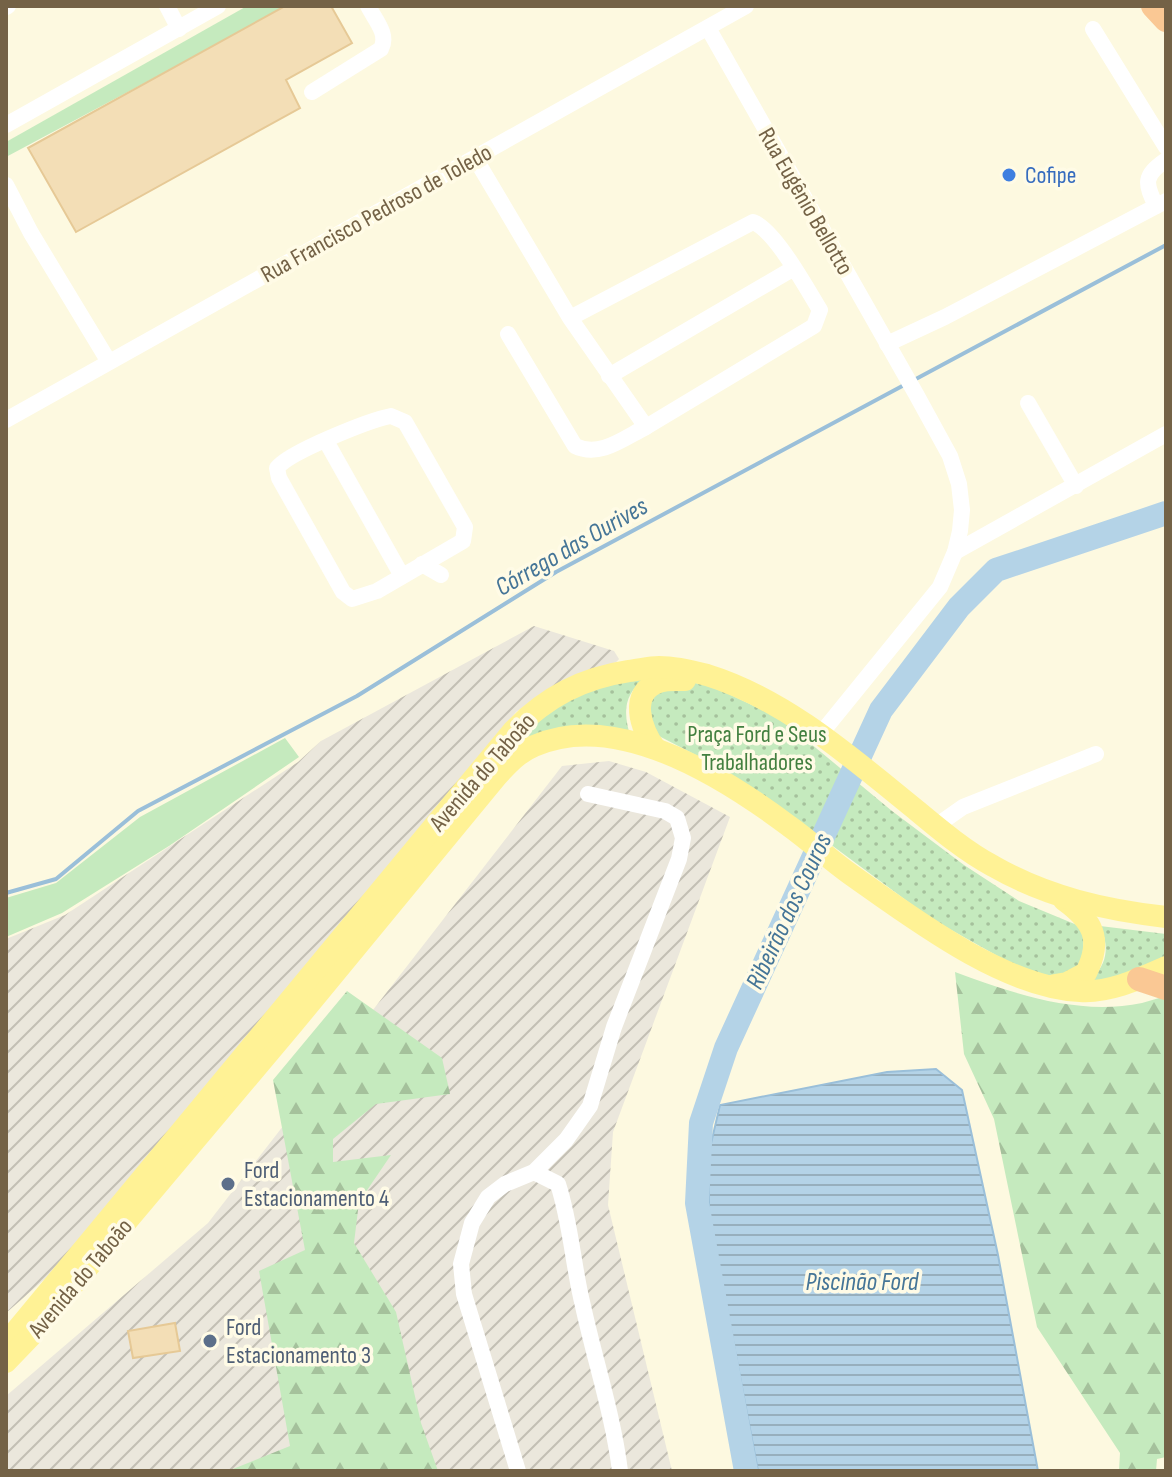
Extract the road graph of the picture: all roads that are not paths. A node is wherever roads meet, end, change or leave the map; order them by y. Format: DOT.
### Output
graph roads {
  1 [pos="167,6"];
  2 [pos="218,6"];
  3 [pos="368,6"];
  4 [pos="746,6"];
  5 [pos="1153,6"];
  6 [pos="1166,20"];
  7 [pos="708,28"];
  8 [pos="179,29"];
  9 [pos="1093,29"];
  10 [pos="312,92"];
  11 [pos="6,125"];
  12 [pos="1166,147"];
  13 [pos="475,158"];
  14 [pos="1166,160"];
  15 [pos="6,185"];
  16 [pos="1161,203"];
  17 [pos="794,268"];
  18 [pos="570,318"];
  19 [pos="508,334"];
  20 [pos="887,344"];
  21 [pos="109,362"];
  22 [pos="609,376"];
  23 [pos="1028,403"];
  24 [pos="6,420"];
  25 [pos="646,427"];
  26 [pos="1166,434"];
  27 [pos="326,441"];
  28 [pos="1076,486"];
  29 [pos="955,552"];
  30 [pos="422,564"];
  31 [pos="441,575"];
  32 [pos="402,576"];
  33 [pos="648,678"];
  34 [pos="825,740"];
  35 [pos="655,748"];
  36 [pos="1096,754"];
  37 [pos="588,794"];
  38 [pos="936,826"];
  39 [pos="1060,897"];
  40 [pos="1166,917"];
  41 [pos="1166,967"];
  42 [pos="1139,979"];
  43 [pos="1046,987"];
  44 [pos="1166,988"];
  45 [pos="534,1172"];
  46 [pos="6,1343"];
  47 [pos="6,1362"];
  48 [pos="518,1471"];
  49 [pos="620,1471"];
  1 -- 8 [label="street"];
  2 -- 8 [label="street"];
  3 -- 10 [label="street"];
  4 -- 7 [label="street, Rua Francisco Pedroso de Toledo"];
  5 -- 6 [label="highway"];
  7 -- 13 [label="street, Rua Francisco Pedroso de Toledo"];
  7 -- 20 [label="street, Rua Eugênio Bellotto"];
  8 -- 11 [label="street"];
  9 -- 12 [label="street"];
  13 -- 18 [label="street"];
  13 -- 21 [label="street, Rua Francisco Pedroso de Toledo"];
  14 -- 16 [label="street"];
  15 -- 21 [label="street"];
  16 -- 20 [label="street"];
  17 -- 18 [label="street"];
  17 -- 22 [label="street"];
  17 -- 25 [label="street"];
  18 -- 22 [label="street"];
  19 -- 25 [label="street"];
  20 -- 29 [label="street, Rua Eugênio Bellotto"];
  21 -- 24 [label="street, Rua Francisco Pedroso de Toledo"];
  22 -- 25 [label="street"];
  23 -- 28 [label="street"];
  26 -- 28 [label="street"];
  27 -- 30 [label="street"];
  27 -- 32 [label="street"];
  27 -- 32 [label="street"];
  28 -- 29 [label="street"];
  29 -- 34 [label="street, Rua Eugênio Bellotto"];
  30 -- 31 [label="street"];
  30 -- 32 [label="street"];
  33 -- 34 [label="main road, Avenida do Taboão"];
  33 -- 35 [label="main road"];
  33 -- 46 [label="main road, Avenida do Taboão"];
  34 -- 38 [label="main road"];
  35 -- 43 [label="main road, Avenida do Taboão"];
  35 -- 47 [label="main road, Avenida do Taboão"];
  36 -- 38 [label="street"];
  37 -- 45 [label="street"];
  38 -- 39 [label="main road"];
  39 -- 40 [label="main road"];
  39 -- 43 [label="main road"];
  41 -- 42 [label="main road, Avenida do Taboão"];
  42 -- 43 [label="main road, Avenida do Taboão"];
  42 -- 44 [label="highway"];
  45 -- 48 [label="street"];
  45 -- 49 [label="street"];
}
